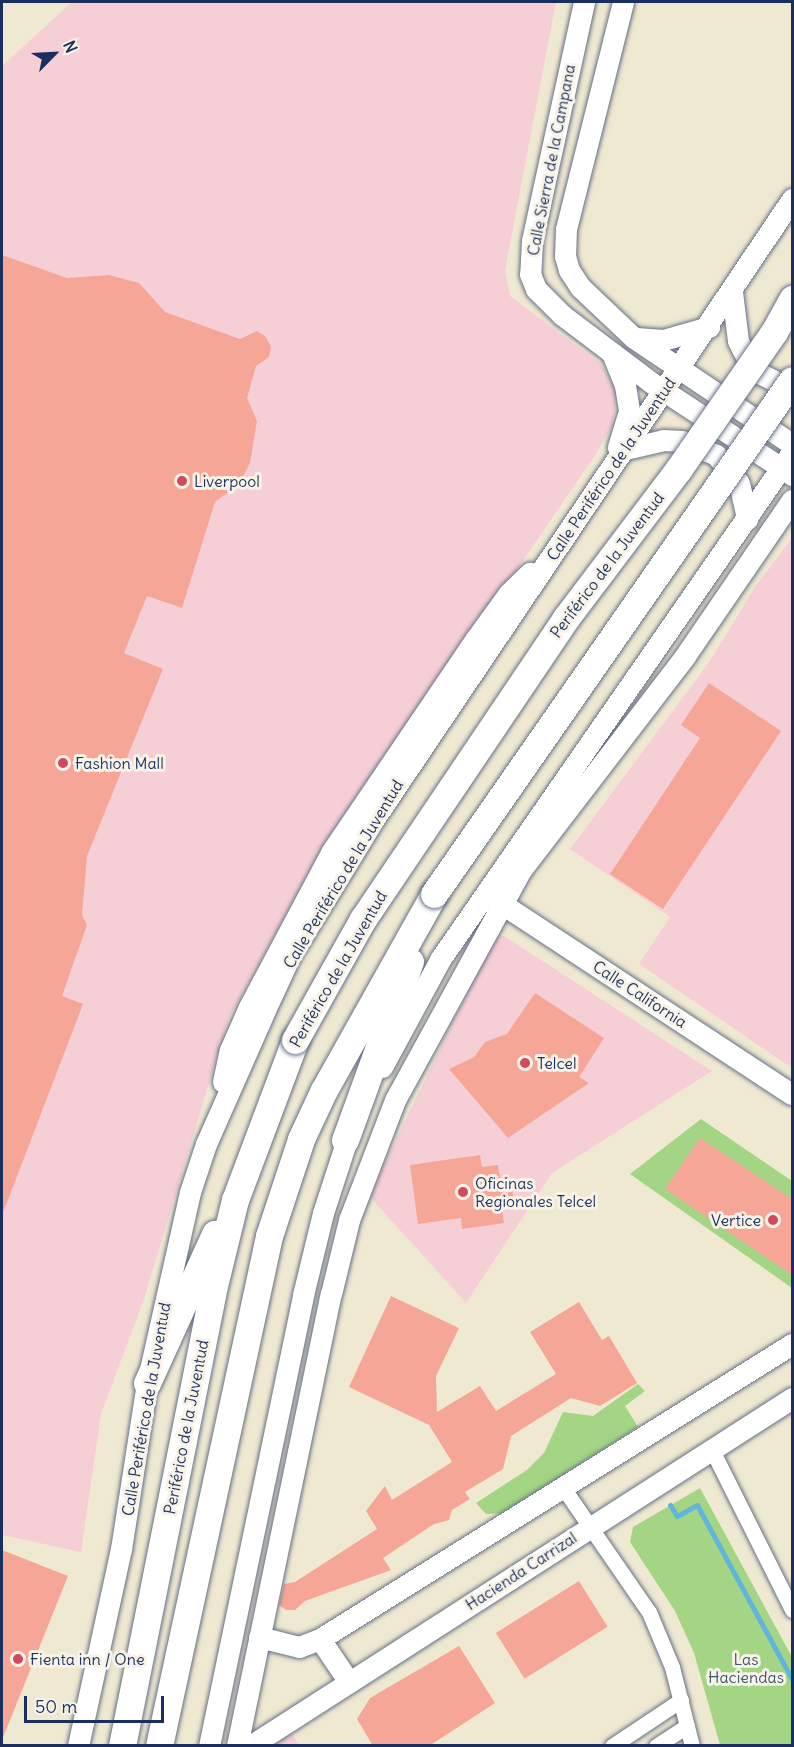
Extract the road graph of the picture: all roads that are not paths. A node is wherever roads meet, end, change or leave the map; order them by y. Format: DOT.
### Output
graph roads {
  1 [pos="584,2"];
  2 [pos="623,2"];
  3 [pos="792,200"];
  4 [pos="732,292"];
  5 [pos="792,299"];
  6 [pos="709,327"];
  7 [pos="634,338"];
  8 [pos="611,353"];
  9 [pos="680,369"];
  10 [pos="792,380"];
  11 [pos="792,390"];
  12 [pos="664,391"];
  13 [pos="792,444"];
  14 [pos="625,449"];
  15 [pos="789,465"];
  16 [pos="605,478"];
  17 [pos="792,500"];
  18 [pos="747,519"];
  19 [pos="792,520"];
  20 [pos="767,536"];
  21 [pos="494,899"];
  22 [pos="431,900"];
  23 [pos="792,1094"];
  24 [pos="345,1140"];
  25 [pos="235,1200"];
  26 [pos="792,1344"];
  27 [pos="147,1383"];
  28 [pos="792,1398"];
  29 [pos="712,1450"];
  30 [pos="564,1489"];
  31 [pos="590,1526"];
  32 [pos="792,1610"];
  33 [pos="259,1637"];
  34 [pos="320,1639"];
  35 [pos="349,1682"];
  36 [pos="681,1700"];
  37 [pos="687,1726"];
  38 [pos="78,1746"];
  39 [pos="122,1746"];
  40 [pos="159,1746"];
  41 [pos="209,1746"];
  42 [pos="237,1746"];
  43 [pos="250,1746"];
  44 [pos="612,1746"];
  45 [pos="656,1746"];
  46 [pos="692,1746"];
  1 -- 8 [label="main road, Calle Sierra de la Campana"];
  2 -- 7 [label="main road, Calle Sierra de la Campana"];
  3 -- 4 [label="main road, Calle Periférico de la Juventud"];
  4 -- 6 [label="main road, Calle Periférico de la Juventud"];
  4 -- 11 [label="main road"];
  5 -- 25 [label="highway, Periférico de la Juventud, bridge"];
  6 -- 7 [label="main road"];
  6 -- 9 [label="main road, Calle Periférico de la Juventud"];
  7 -- 9 [label="main road, Calle Sierra de la Campana"];
  8 -- 12 [label="main road, Calle Sierra de la Campana"];
  8 -- 16 [label="main road"];
  9 -- 12 [label="main road, Calle Periférico de la Juventud"];
  9 -- 13 [label="main road, Calle Sierra de la Campana"];
  10 -- 22 [label="highway, bridge"];
  12 -- 14 [label="main road, Calle Periférico de la Juventud"];
  12 -- 15 [label="main road, Calle Sierra de la Campana"];
  14 -- 16 [label="main road, Calle Periférico de la Juventud"];
  14 -- 18 [label="main road"];
  15 -- 18 [label="main road"];
  16 -- 27 [label="main road, Calle Periférico de la Juventud"];
  17 -- 20 [label="main road"];
  18 -- 21 [label="main road"];
  19 -- 20 [label="main road"];
  20 -- 21 [label="main road"];
  21 -- 23 [label="main road, Calle California"];
  21 -- 24 [label="main road"];
  21 -- 33 [label="main road"];
  22 -- 24 [label="highway"];
  22 -- 40 [label="highway"];
  24 -- 41 [label="main road"];
  25 -- 27 [label="highway"];
  25 -- 39 [label="highway, Periférico de la Juventud"];
  26 -- 30 [label="main road"];
  27 -- 38 [label="main road, Calle Periférico de la Juventud"];
  28 -- 29 [label="main road, Hacienda Carrizal"];
  29 -- 31 [label="main road, Hacienda Carrizal"];
  29 -- 32 [label="street"];
  30 -- 31 [label="street"];
  30 -- 34 [label="main road"];
  31 -- 35 [label="main road, Hacienda Carrizal"];
  31 -- 36 [label="street"];
  33 -- 34 [label="main road"];
  33 -- 42 [label="main road"];
  34 -- 35 [label="main road"];
  35 -- 43 [label="main road, Hacienda Carrizal"];
  36 -- 37 [label="street"];
  36 -- 44 [label="street"];
  37 -- 45 [label="street"];
  37 -- 46 [label="street"];
}
